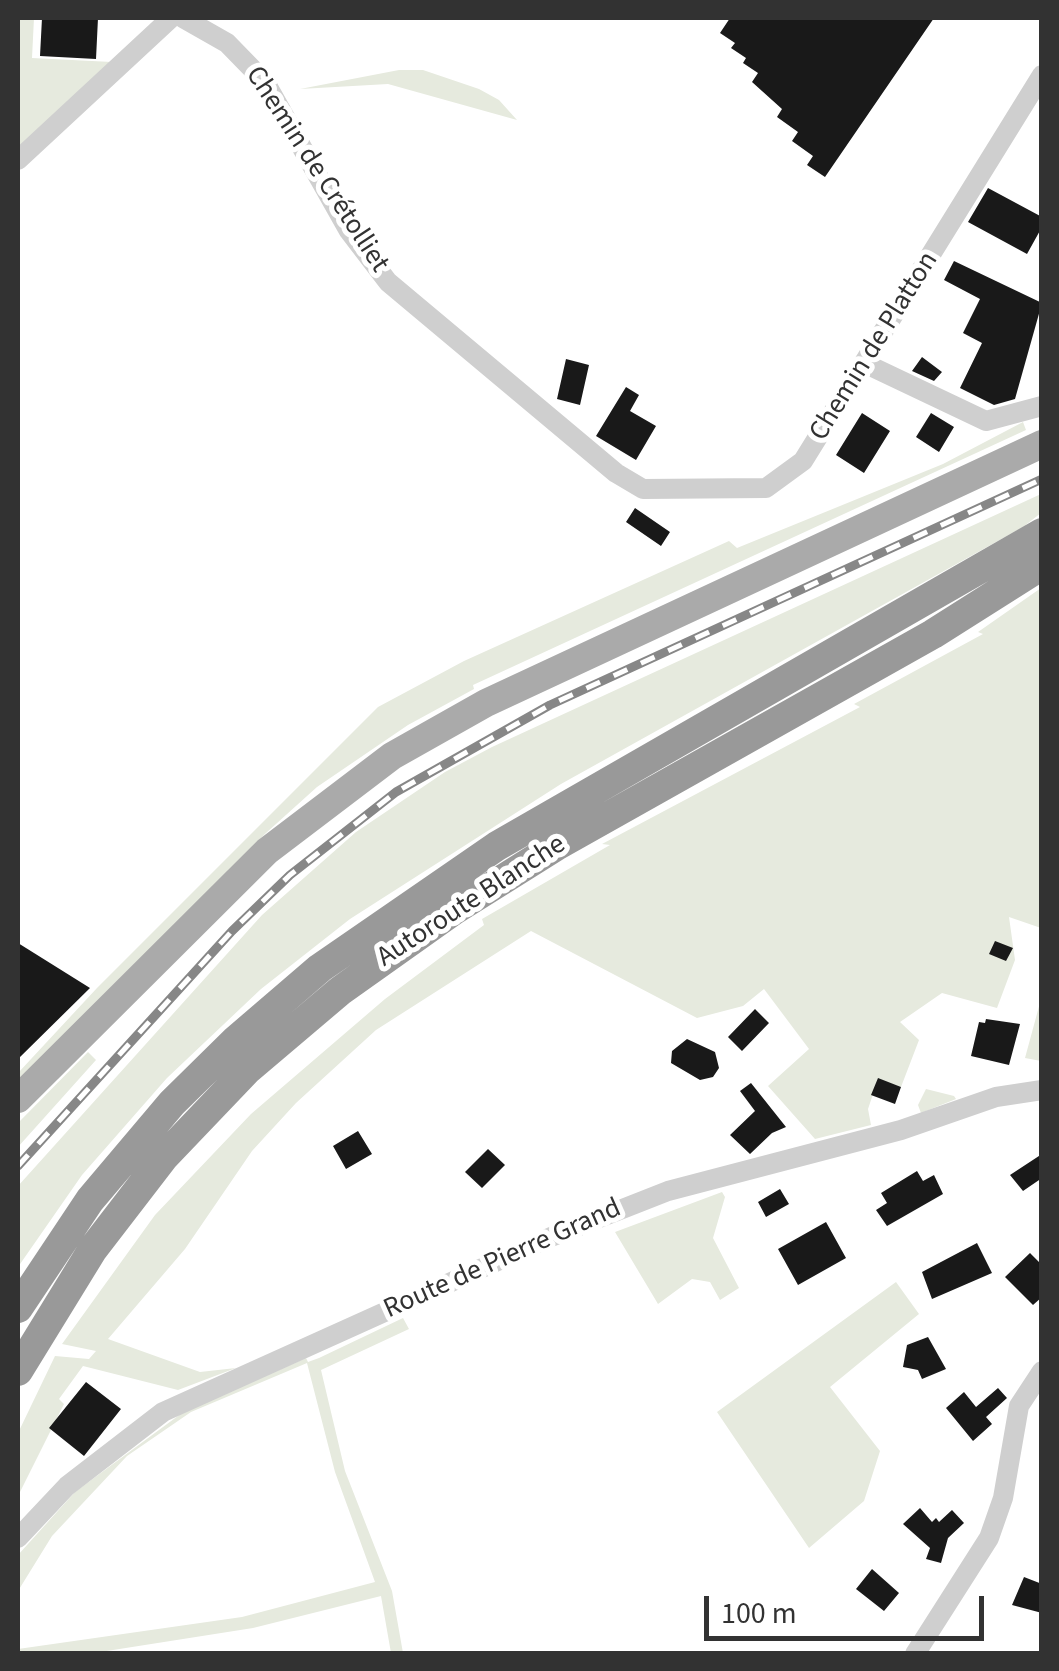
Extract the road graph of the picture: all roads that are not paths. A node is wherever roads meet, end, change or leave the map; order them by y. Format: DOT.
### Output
graph roads {
  1 [pos="171,18"];
  2 [pos="184,18"];
  3 [pos="1042,75"];
  4 [pos="18,160"];
  5 [pos="866,364"];
  6 [pos="1042,406"];
  7 [pos="1042,444"];
  8 [pos="630,483"];
  9 [pos="1042,532"];
  10 [pos="1042,564"];
  11 [pos="1042,1090"];
  12 [pos="18,1099"];
  13 [pos="18,1308"];
  14 [pos="1042,1371"];
  15 [pos="18,1372"];
  16 [pos="18,1538"];
  17 [pos="915,1654"];
  1 -- 4 [label="street"];
  2 -- 8 [label="street, Chemin de Crétolliet"];
  3 -- 5 [label="street, Chemin de Platton"];
  5 -- 6 [label="street"];
  5 -- 8 [label="street, Chemin de Platton"];
  7 -- 12 [label="main road"];
  9 -- 13 [label="highway, Autoroute Blanche"];
  10 -- 15 [label="highway, Autoroute Blanche"];
  11 -- 16 [label="street, Route de Pierre Grand"];
  14 -- 17 [label="street"];
}
